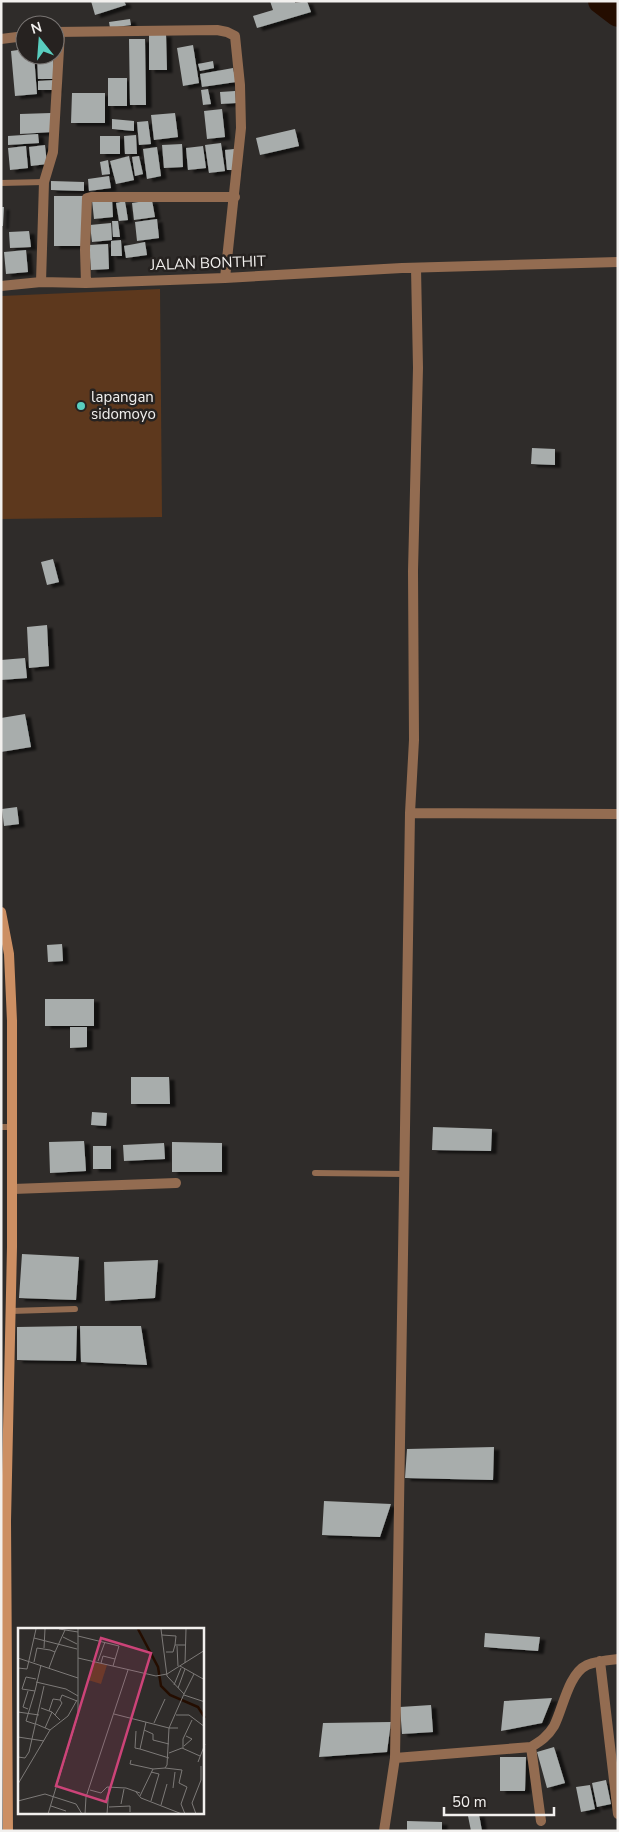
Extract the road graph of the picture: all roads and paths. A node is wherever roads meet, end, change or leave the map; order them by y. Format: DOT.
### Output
graph roads {
  1 [pos="65,32"];
  2 [pos="15,37"];
  3 [pos="1,39"];
  4 [pos="56,65"];
  5 [pos="44,182"];
  6 [pos="1,184"];
  7 [pos="235,197"];
  8 [pos="618,262"];
  9 [pos="416,268"];
  10 [pos="225,278"];
  11 [pos="41,282"];
  12 [pos="86,282"];
  13 [pos="1,286"];
  14 [pos="410,813"];
  15 [pos="618,814"];
  16 [pos="1,912"];
  17 [pos="1,1127"];
  18 [pos="13,1127"];
  19 [pos="315,1173"];
  20 [pos="405,1174"];
  21 [pos="176,1182"];
  22 [pos="13,1189"];
  23 [pos="75,1308"];
  24 [pos="11,1312"];
  25 [pos="618,1659"];
  26 [pos="600,1661"];
  27 [pos="531,1747"];
  28 [pos="395,1758"];
  29 [pos="618,1814"];
  30 [pos="541,1821"];
  31 [pos="8,1831"];
  32 [pos="384,1831"];
  1 -- 7 [label="street"];
  2 -- 3 [label="street"];
  4 -- 5 [label="street"];
  5 -- 6 [label="lane"];
  5 -- 11 [label="street"];
  7 -- 10 [label="street"];
  7 -- 12 [label="street"];
  8 -- 9 [label="street, JALAN BONTHIT"];
  9 -- 10 [label="street, JALAN BONTHIT"];
  9 -- 14 [label="street"];
  10 -- 12 [label="street, JALAN BONTHIT"];
  11 -- 12 [label="street, JALAN BONTHIT"];
  11 -- 13 [label="street, JALAN BONTHIT"];
  14 -- 15 [label="street"];
  14 -- 20 [label="street"];
  16 -- 18 [label="main road"];
  17 -- 18 [label="lane"];
  18 -- 22 [label="main road"];
  19 -- 20 [label="lane"];
  20 -- 28 [label="street"];
  21 -- 22 [label="street"];
  22 -- 24 [label="main road"];
  23 -- 24 [label="lane"];
  24 -- 31 [label="main road"];
  25 -- 26 [label="street"];
  26 -- 27 [label="street"];
  26 -- 29 [label="street"];
  27 -- 28 [label="street"];
  27 -- 30 [label="street"];
  28 -- 32 [label="street"];
}
